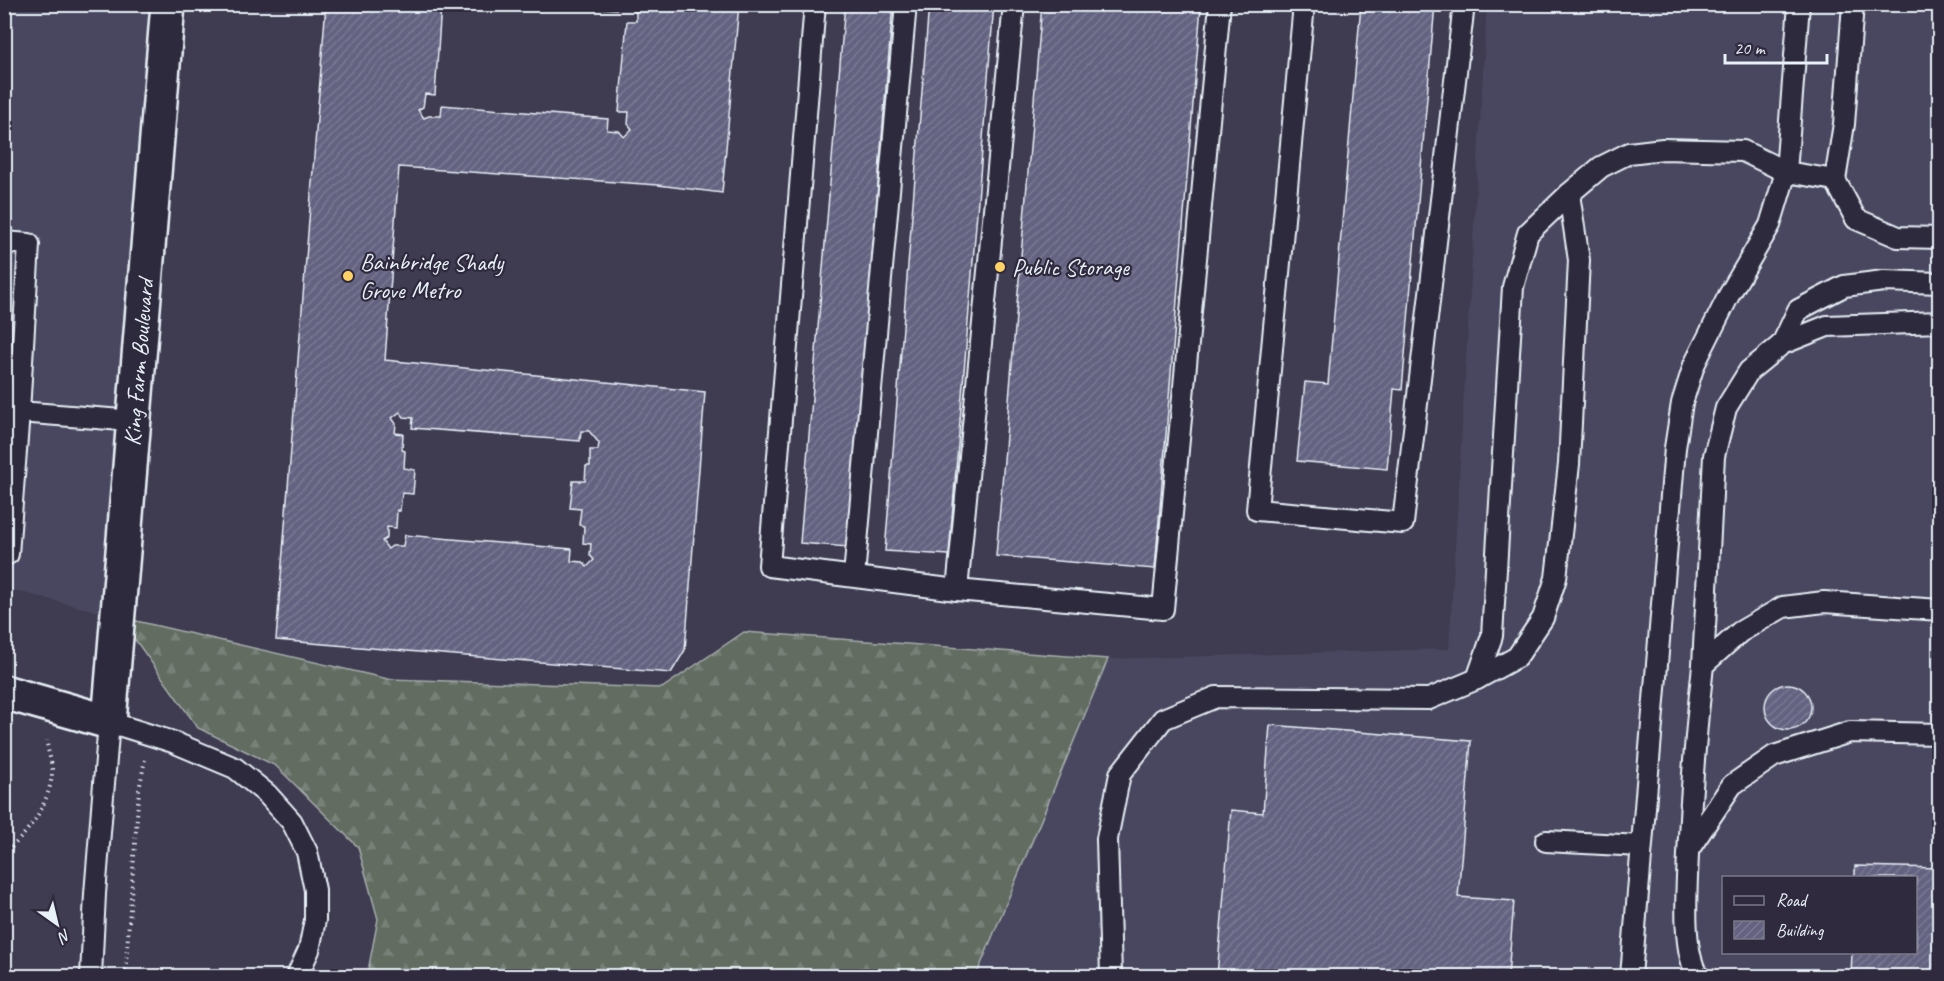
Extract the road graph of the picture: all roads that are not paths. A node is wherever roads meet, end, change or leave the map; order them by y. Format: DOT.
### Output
graph roads {
  1 [pos="168,4"];
  2 [pos="815,4"];
  3 [pos="906,4"];
  4 [pos="1014,4"];
  5 [pos="1220,4"];
  6 [pos="1304,4"];
  7 [pos="1464,4"];
  8 [pos="1799,4"];
  9 [pos="1853,4"];
  10 [pos="1786,172"];
  11 [pos="1835,180"];
  12 [pos="1569,194"];
  13 [pos="1940,238"];
  14 [pos="4,242"];
  15 [pos="1940,283"];
  16 [pos="1940,322"];
  17 [pos="1782,344"];
  18 [pos="12,411"];
  19 [pos="135,421"];
  20 [pos="4,553"];
  21 [pos="854,576"];
  22 [pos="957,590"];
  23 [pos="1940,610"];
  24 [pos="1702,666"];
  25 [pos="1476,680"];
  26 [pos="4,692"];
  27 [pos="109,722"];
  28 [pos="1940,734"];
  29 [pos="1546,841"];
  30 [pos="1641,846"];
  31 [pos="1688,850"];
  32 [pos="91,976"];
  33 [pos="297,976"];
  34 [pos="1110,976"];
  35 [pos="1630,976"];
  36 [pos="1698,976"];
  1 -- 19 [label="street, King Farm Boulevard"];
  2 -- 21 [label="lane"];
  3 -- 21 [label="lane"];
  4 -- 22 [label="lane"];
  5 -- 22 [label="lane"];
  6 -- 7 [label="lane"];
  8 -- 10 [label="lane"];
  9 -- 11 [label="lane"];
  10 -- 11 [label="lane"];
  10 -- 12 [label="lane"];
  10 -- 30 [label="lane"];
  11 -- 13 [label="lane"];
  12 -- 25 [label="lane"];
  12 -- 25 [label="lane"];
  14 -- 18 [label="lane"];
  15 -- 17 [label="lane"];
  16 -- 17 [label="lane"];
  17 -- 24 [label="lane"];
  18 -- 19 [label="lane"];
  18 -- 20 [label="lane"];
  19 -- 27 [label="street, King Farm Boulevard"];
  21 -- 22 [label="lane"];
  23 -- 24 [label="lane"];
  24 -- 31 [label="lane"];
  25 -- 34 [label="lane"];
  26 -- 27 [label="street"];
  27 -- 32 [label="lane"];
  27 -- 33 [label="lane"];
  28 -- 31 [label="lane"];
  29 -- 30 [label="lane"];
  30 -- 35 [label="lane"];
  31 -- 36 [label="lane"];
}
